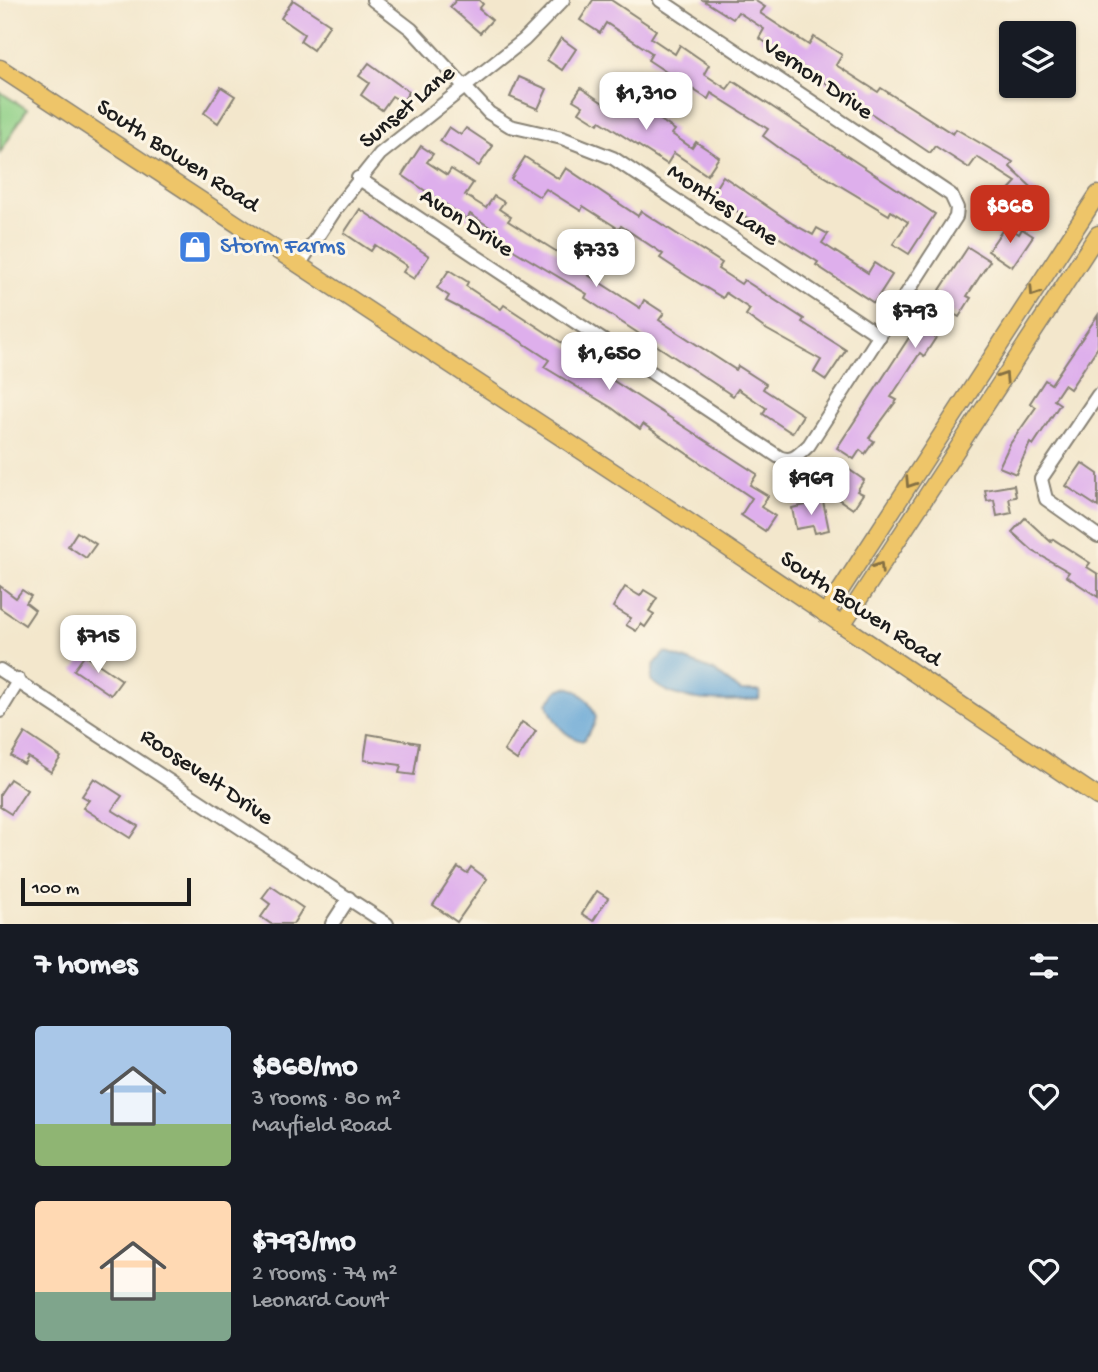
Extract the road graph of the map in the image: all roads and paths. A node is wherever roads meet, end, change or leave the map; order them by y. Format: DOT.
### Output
graph roads {
  1 [pos="373,0"];
  2 [pos="563,0"];
  3 [pos="660,0"];
  4 [pos="0,68"];
  5 [pos="464,88"];
  6 [pos="358,178"];
  7 [pos="1098,194"];
  8 [pos="1098,233"];
  9 [pos="299,264"];
  10 [pos="880,335"];
  11 [pos="1098,395"];
  12 [pos="1098,536"];
  13 [pos="825,614"];
  14 [pos="842,625"];
  15 [pos="0,670"];
  16 [pos="19,680"];
  17 [pos="0,711"];
  18 [pos="1098,797"];
  19 [pos="348,898"];
  20 [pos="332,924"];
  21 [pos="387,924"];
  1 -- 5 [label="street, Monties Lane"];
  2 -- 5 [label="street, Sunset Lane"];
  3 -- 10 [label="street, Vernon Drive"];
  4 -- 9 [label="main road, South Bowen Road"];
  5 -- 6 [label="street, Sunset Lane"];
  5 -- 10 [label="street, Monties Lane"];
  6 -- 9 [label="street, Sunset Lane"];
  6 -- 10 [label="street, Avon Drive"];
  7 -- 13 [label="main road, one-way"];
  14 -- 8 [label="main road, one-way"];
  9 -- 13 [label="main road, South Bowen Road"];
  11 -- 12 [label="street"];
  13 -- 14 [label="main road, South Bowen Road"];
  14 -- 18 [label="main road, South Bowen Road"];
  15 -- 16 [label="street, Roosevelt Drive"];
  16 -- 17 [label="street"];
  16 -- 19 [label="street, Roosevelt Drive"];
  19 -- 20 [label="street"];
  19 -- 21 [label="street, Roosevelt Drive"];
}
